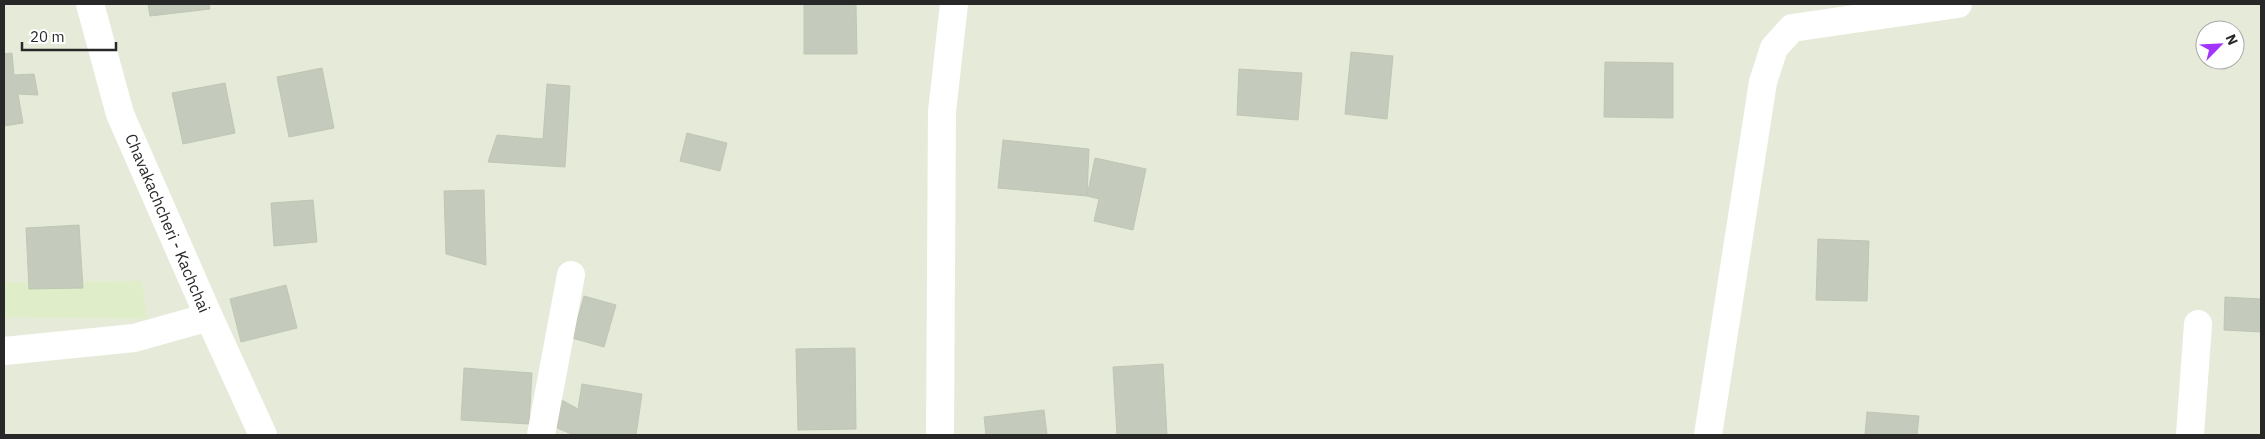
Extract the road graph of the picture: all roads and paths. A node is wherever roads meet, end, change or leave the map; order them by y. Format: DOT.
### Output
graph roads {
  1 [pos="90,4"];
  2 [pos="954,4"];
  3 [pos="1958,4"];
  4 [pos="571,276"];
  5 [pos="209,317"];
  6 [pos="2198,324"];
  7 [pos="4,351"];
  8 [pos="264,435"];
  9 [pos="541,435"];
  10 [pos="940,435"];
  11 [pos="1708,435"];
  12 [pos="2190,435"];
  1 -- 5 [label="street, Chavakachcheri - Kachchai"];
  2 -- 10 [label="street"];
  3 -- 11 [label="street"];
  4 -- 9 [label="street"];
  5 -- 7 [label="street"];
  5 -- 8 [label="street, Chavakachcheri - Kachchai"];
  6 -- 12 [label="street"];
}
